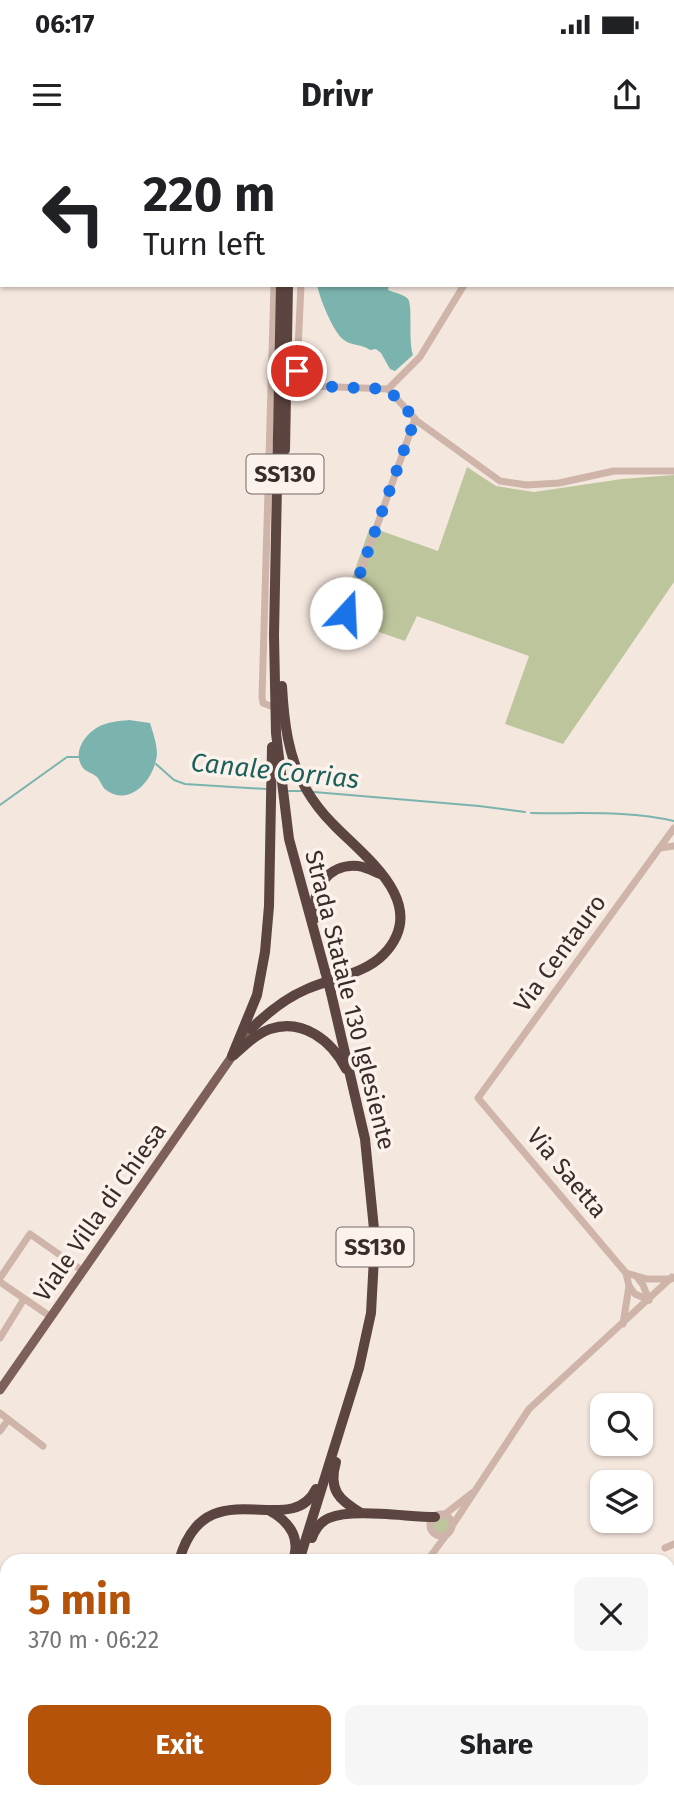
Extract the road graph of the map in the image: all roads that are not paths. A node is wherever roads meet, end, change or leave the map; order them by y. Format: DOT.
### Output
graph roads {
  1 [pos="274,287"];
  2 [pos="281,287"];
  3 [pos="288,287"];
  4 [pos="301,287"];
  5 [pos="463,287"];
  6 [pos="388,389"];
  7 [pos="415,419"];
  8 [pos="674,471"];
  9 [pos="346,613"];
  10 [pos="274,635"];
  11 [pos="281,663"];
  12 [pos="273,707"];
  13 [pos="276,733"];
  14 [pos="276,786"];
  15 [pos="673,829"];
  16 [pos="674,846"];
  17 [pos="660,848"];
  18 [pos="383,875"];
  19 [pos="325,970"];
  20 [pos="251,1029"];
  21 [pos="232,1056"];
  22 [pos="346,1061"];
  23 [pos="478,1098"];
  24 [pos="83,1271"];
  25 [pos="626,1273"];
  26 [pos="637,1277"];
  27 [pos="672,1277"];
  28 [pos="0,1280"];
  29 [pos="629,1286"];
  30 [pos="24,1298"];
  31 [pos="649,1300"];
  32 [pos="51,1317"];
  33 [pos="623,1324"];
  34 [pos="0,1338"];
  35 [pos="0,1390"];
  36 [pos="346,1411"];
  37 [pos="0,1413"];
  38 [pos="8,1420"];
  39 [pos="0,1432"];
  40 [pos="43,1446"];
  41 [pos="475,1490"];
  42 [pos="268,1510"];
  43 [pos="362,1514"];
  44 [pos="436,1523"];
  45 [pos="452,1526"];
  46 [pos="447,1534"];
  47 [pos="674,1544"];
  48 [pos="665,1548"];
  49 [pos="182,1554"];
  50 [pos="294,1554"];
  51 [pos="304,1554"];
  52 [pos="305,1554"];
  53 [pos="430,1554"];
  54 [pos="433,1554"];
  1 -- 12 [label="street"];
  2 -- 10 [label="highway, Strada Statale 130 Iglesiente / SS130"];
  3 -- 11 [label="highway, Strada Statale 130 Iglesiente / SS130"];
  4 -- 6 [label="street"];
  5 -- 6 [label="street"];
  6 -- 7 [label="street"];
  7 -- 8 [label="street"];
  7 -- 9 [label="street"];
  10 -- 12 [label="highway"];
  10 -- 13 [label="highway, Strada Statale 130 Iglesiente / SS130"];
  11 -- 13 [label="highway, Strada Statale 130 Iglesiente / SS130"];
  11 -- 18 [label="highway"];
  12 -- 14 [label="highway"];
  13 -- 14 [label="highway, Strada Statale 130 Iglesiente / SS130"];
  14 -- 19 [label="highway, Strada Statale 130 Iglesiente / SS130"];
  14 -- 21 [label="highway"];
  15 -- 17 [label="street, Via Centauro"];
  16 -- 17 [label="street"];
  17 -- 23 [label="street, Via Centauro"];
  18 -- 19 [label="highway"];
  18 -- 20 [label="highway"];
  19 -- 22 [label="highway, Strada Statale 130 Iglesiente / SS130, bridge"];
  20 -- 21 [label="main road, Viale Villa di Chiesa"];
  21 -- 22 [label="highway"];
  21 -- 24 [label="main road, Viale Villa di Chiesa"];
  22 -- 36 [label="highway, Strada Statale 130 Iglesiente / SS130"];
  23 -- 25 [label="street, Via Saetta"];
  24 -- 28 [label="street"];
  24 -- 32 [label="main road, Viale Villa di Chiesa"];
  25 -- 26 [label="street, Via Saetta"];
  25 -- 29 [label="street, Via Saetta"];
  26 -- 27 [label="street, Via Saetta"];
  26 -- 31 [label="street"];
  27 -- 31 [label="street"];
  28 -- 30 [label="street"];
  29 -- 31 [label="street"];
  29 -- 33 [label="street, Via Saetta"];
  30 -- 32 [label="street"];
  30 -- 34 [label="street"];
  31 -- 33 [label="street"];
  32 -- 35 [label="main road, Viale Villa di Chiesa"];
  33 -- 41 [label="street"];
  36 -- 42 [label="highway"];
  36 -- 43 [label="highway"];
  36 -- 51 [label="highway, Strada Statale 130 Iglesiente / SS130"];
  37 -- 38 [label="street"];
  38 -- 39 [label="street"];
  38 -- 40 [label="street"];
  41 -- 44 [label="street"];
  41 -- 45 [label="street"];
  42 -- 49 [label="highway"];
  42 -- 50 [label="highway"];
  43 -- 44 [label="highway"];
  43 -- 52 [label="highway"];
  44 -- 45 [label="street"];
  44 -- 46 [label="street"];
  44 -- 53 [label="street"];
  45 -- 46 [label="street"];
  46 -- 54 [label="street"];
  47 -- 48 [label="street"];
}
